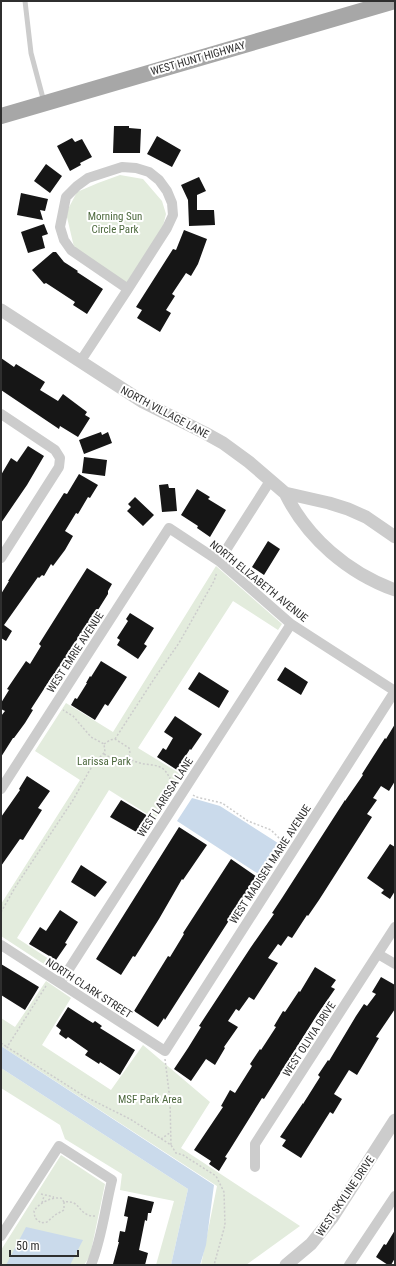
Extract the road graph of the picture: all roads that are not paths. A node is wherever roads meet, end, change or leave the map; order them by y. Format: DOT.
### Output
graph roads {
  1 [pos="25,1"];
  2 [pos="395,1"];
  3 [pos="44,103"];
  4 [pos="1,116"];
  5 [pos="128,289"];
  6 [pos="1,310"];
  7 [pos="80,362"];
  8 [pos="1,414"];
  9 [pos="270,482"];
  10 [pos="285,493"];
  11 [pos="169,528"];
  12 [pos="395,537"];
  13 [pos="1,558"];
  14 [pos="219,565"];
  15 [pos="395,590"];
  16 [pos="291,624"];
  17 [pos="395,691"];
  18 [pos="1,789"];
  19 [pos="395,927"];
  20 [pos="1,945"];
  21 [pos="378,954"];
  22 [pos="395,964"];
  23 [pos="56,980"];
  24 [pos="164,1051"];
  25 [pos="395,1120"];
  26 [pos="255,1168"];
  27 [pos="395,1196"];
  28 [pos="1,1236"];
  29 [pos="91,1265"];
  30 [pos="288,1265"];
  31 [pos="349,1265"];
  1 -- 3 [label="lane"];
  2 -- 3 [label="main road, WEST HUNT HIGHWAY"];
  3 -- 4 [label="main road, WEST HUNT HIGHWAY"];
  5 -- 5 [label="street"];
  5 -- 7 [label="street"];
  6 -- 7 [label="street, NORTH VILLAGE LANE"];
  7 -- 9 [label="street, NORTH VILLAGE LANE"];
  8 -- 13 [label="street"];
  9 -- 10 [label="street, NORTH VILLAGE LANE"];
  9 -- 14 [label="street"];
  10 -- 12 [label="street, NORTH VILLAGE LANE"];
  10 -- 15 [label="street, NORTH VILLAGE LANE"];
  11 -- 14 [label="street, NORTH ELIZABETH AVENUE"];
  11 -- 18 [label="street, WEST EMRIE AVENUE"];
  14 -- 16 [label="street, NORTH ELIZABETH AVENUE"];
  16 -- 17 [label="street, NORTH ELIZABETH AVENUE"];
  16 -- 23 [label="street, WEST LARISSA LANE"];
  17 -- 24 [label="street, WEST MADISEN MARIE AVENUE"];
  19 -- 21 [label="street, WEST OLIVIA DRIVE"];
  20 -- 23 [label="street, NORTH CLARK STREET"];
  21 -- 22 [label="street"];
  21 -- 26 [label="street, WEST OLIVIA DRIVE"];
  23 -- 24 [label="street, NORTH CLARK STREET"];
  25 -- 30 [label="street, WEST SKYLINE DRIVE"];
  27 -- 31 [label="street"];
  28 -- 29 [label="street"];
}
